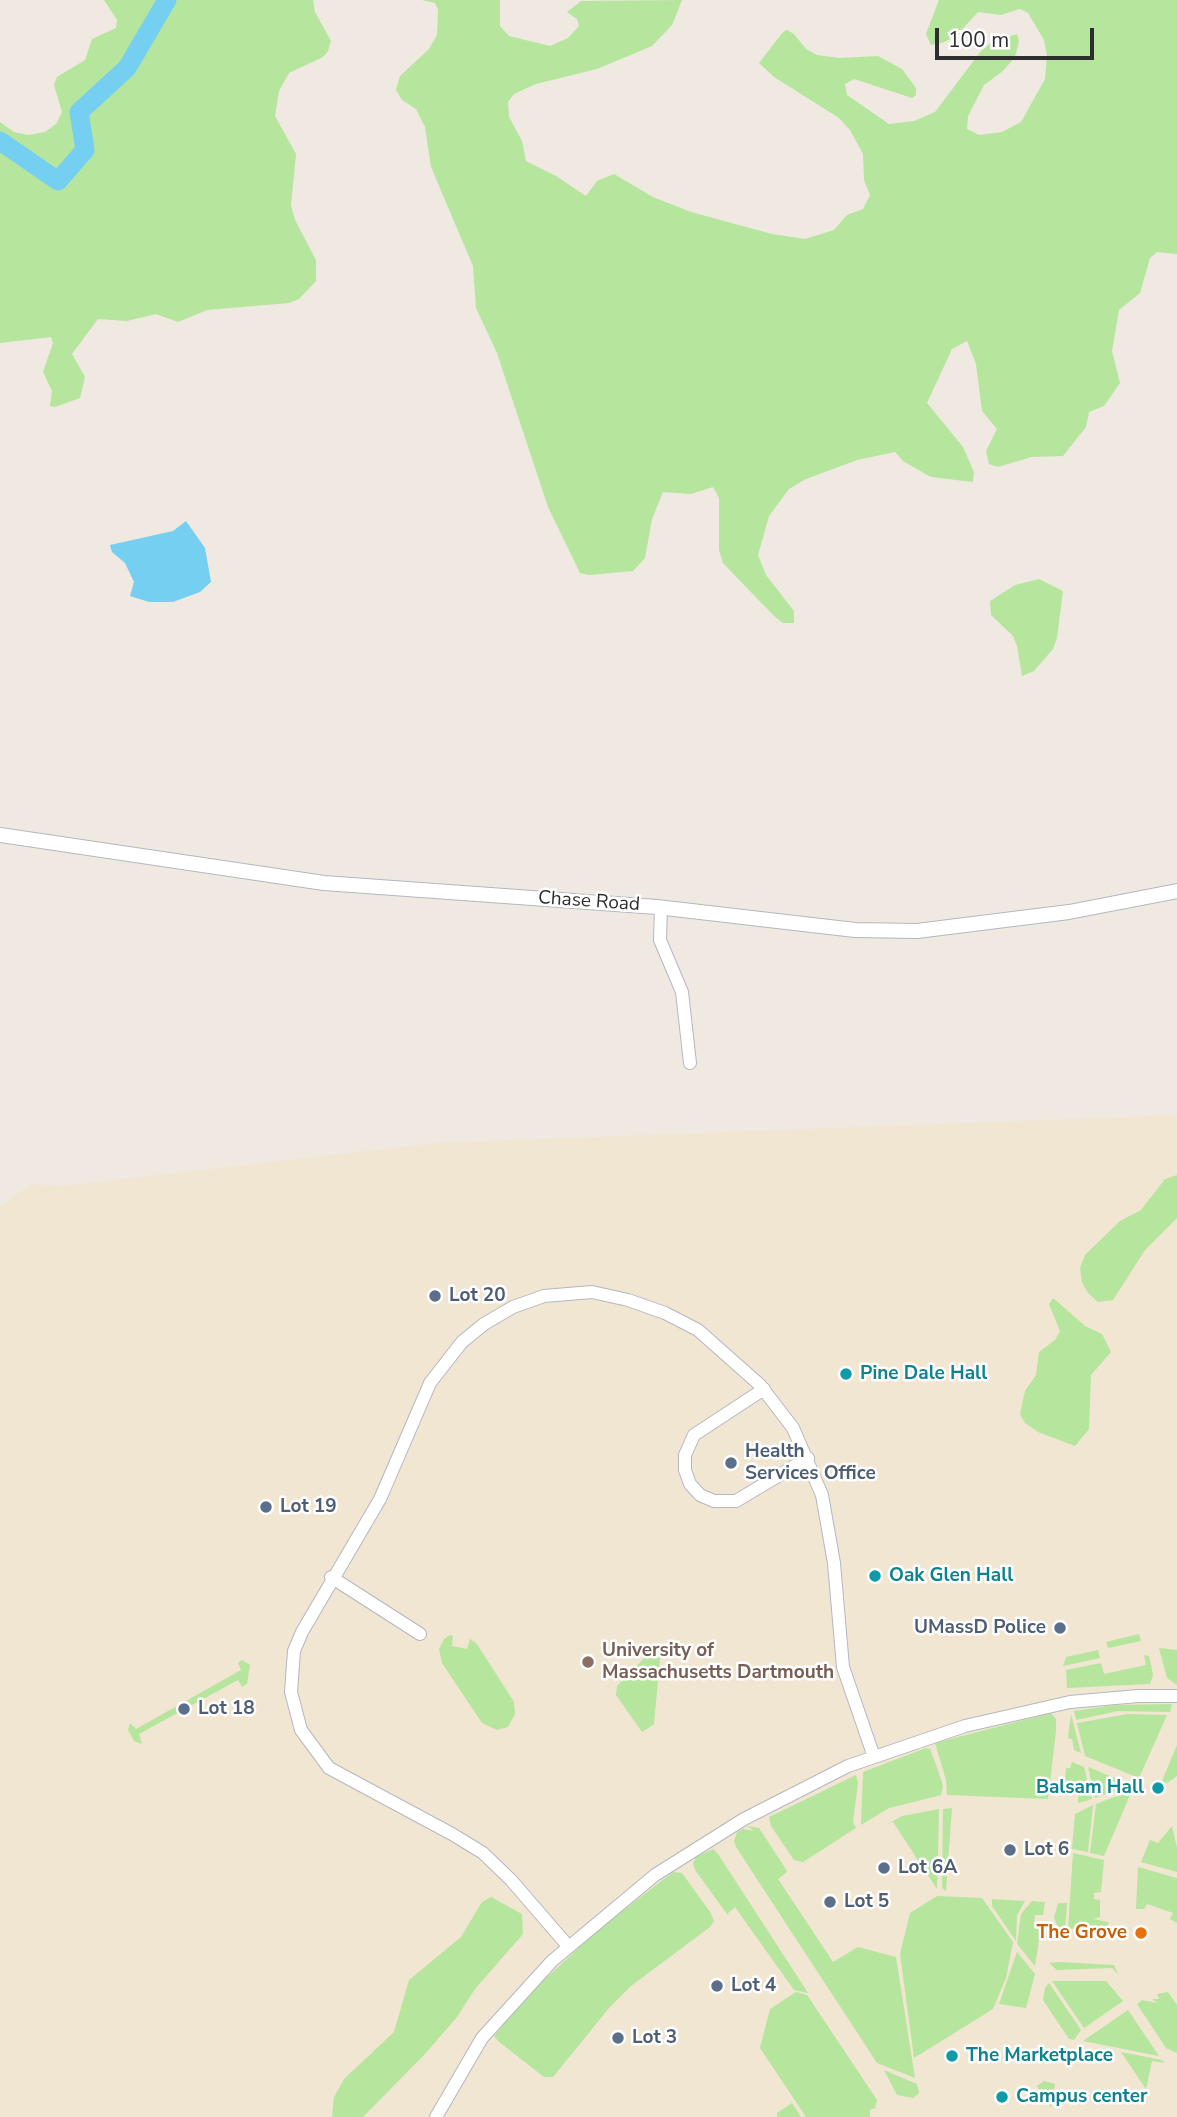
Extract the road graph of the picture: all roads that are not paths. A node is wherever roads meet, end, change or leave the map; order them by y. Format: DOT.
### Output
graph roads {
  1 [pos="0,835"];
  2 [pos="1177,891"];
  3 [pos="661,907"];
  4 [pos="690,1063"];
  5 [pos="764,1389"];
  6 [pos="808,1458"];
  7 [pos="331,1577"];
  8 [pos="420,1634"];
  9 [pos="1177,1696"];
  10 [pos="874,1757"];
  11 [pos="568,1946"];
  12 [pos="436,2117"];
  1 -- 3 [label="street, Chase Road"];
  2 -- 3 [label="street, Chase Road"];
  3 -- 4 [label="street"];
  5 -- 6 [label="street"];
  5 -- 6 [label="street"];
  5 -- 7 [label="street"];
  6 -- 10 [label="street"];
  7 -- 8 [label="street"];
  7 -- 11 [label="street"];
  9 -- 10 [label="street"];
  10 -- 11 [label="street"];
  11 -- 12 [label="street"];
}
